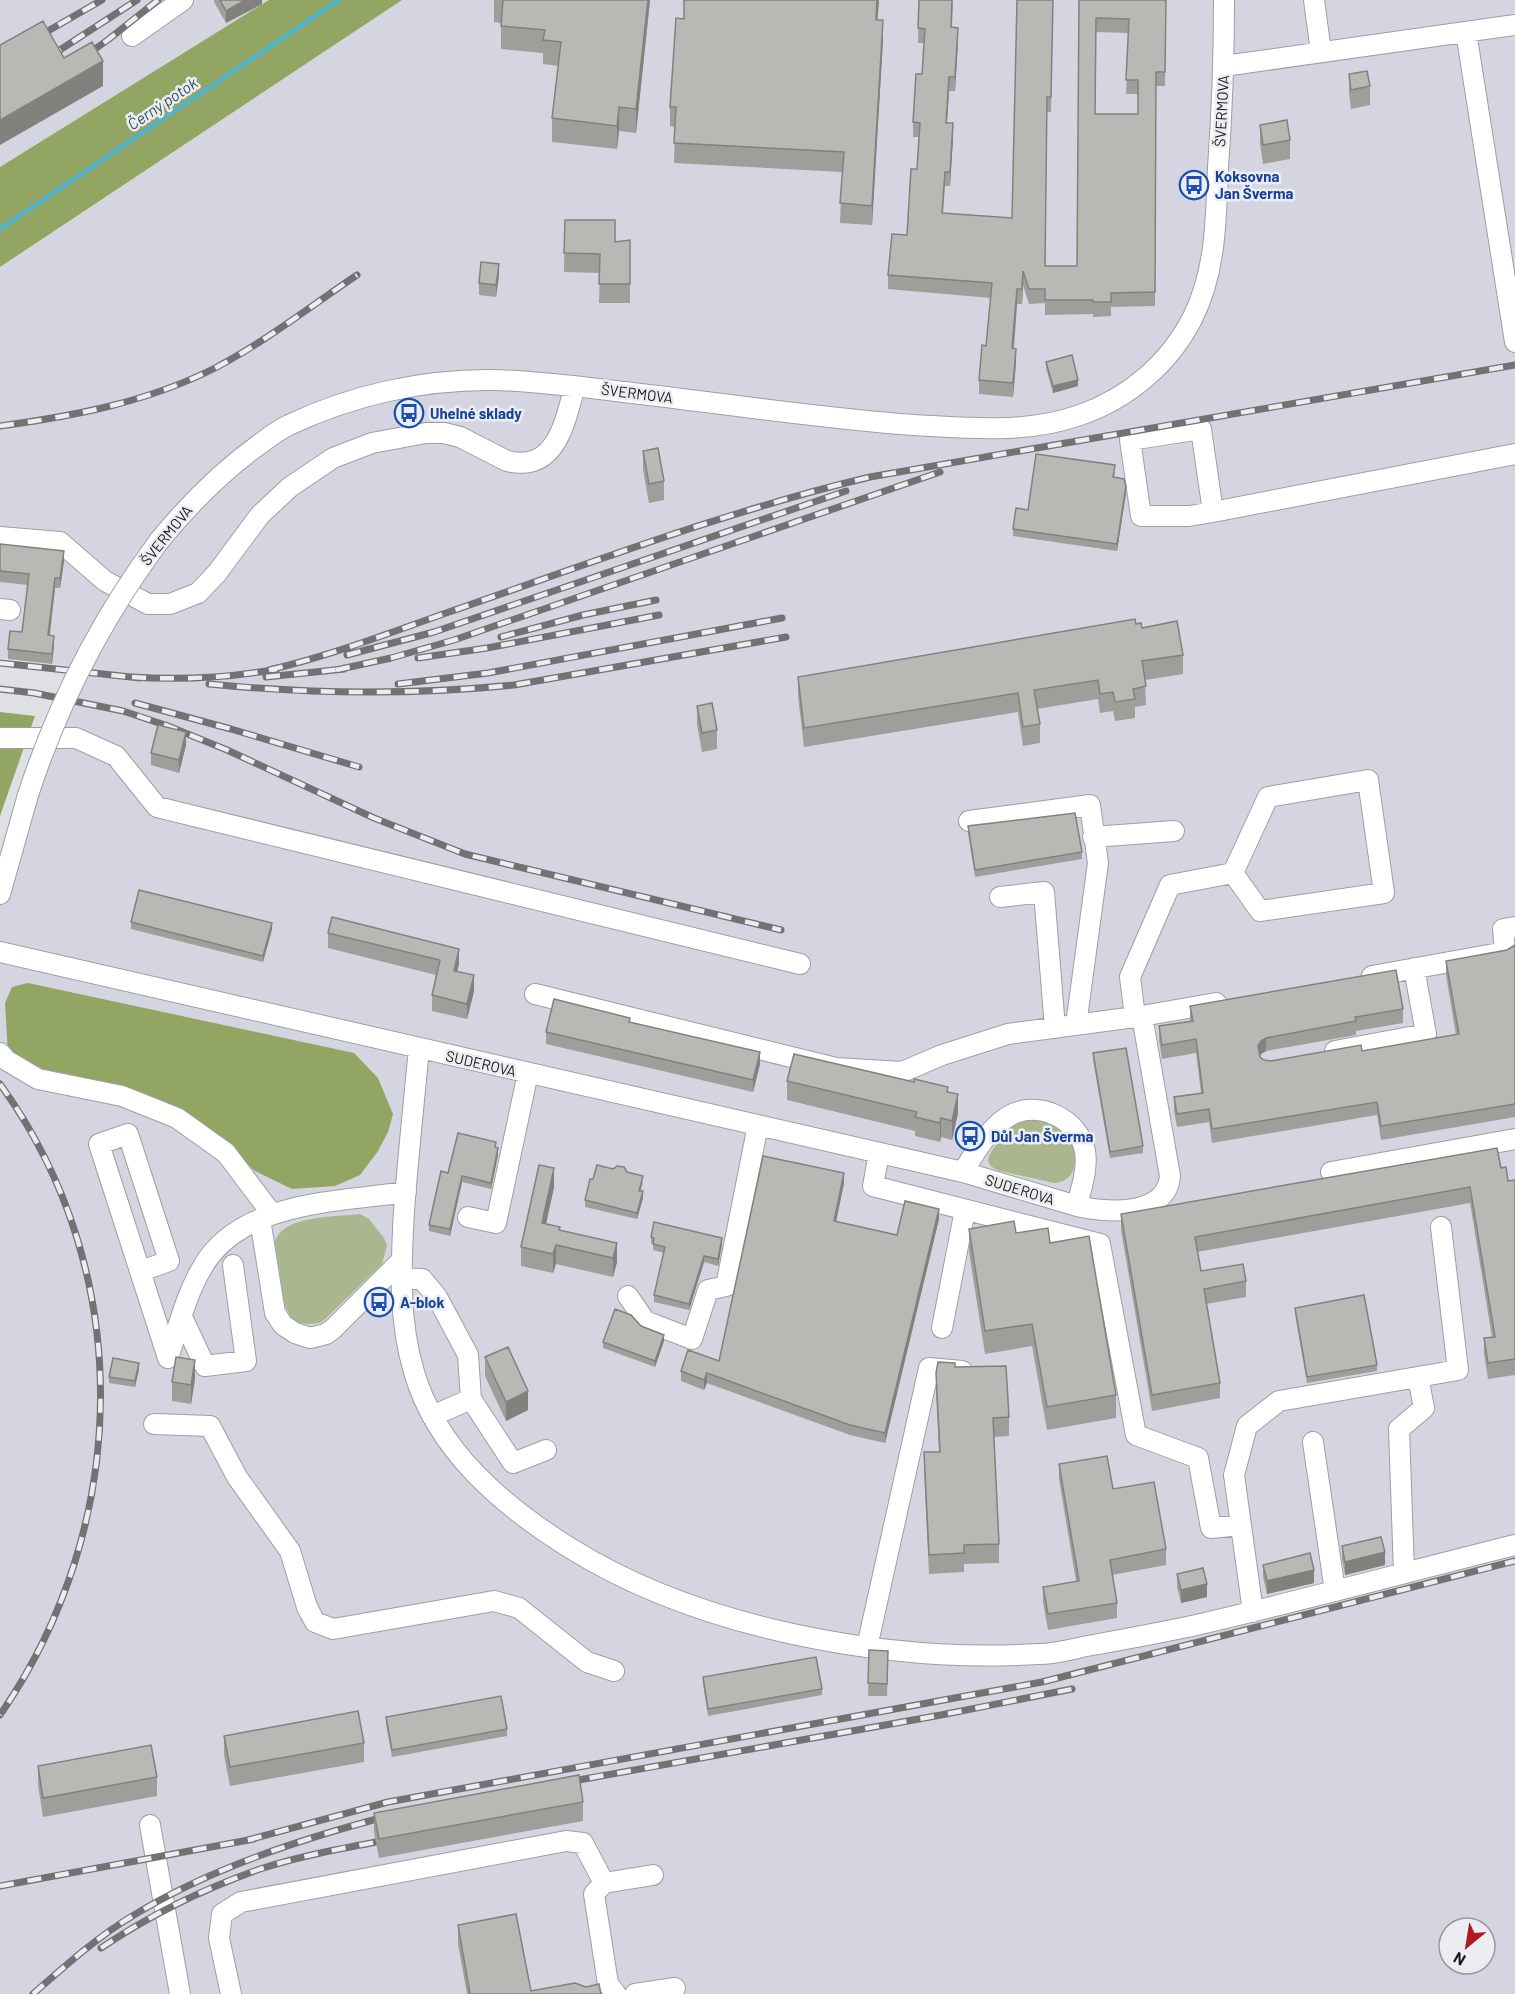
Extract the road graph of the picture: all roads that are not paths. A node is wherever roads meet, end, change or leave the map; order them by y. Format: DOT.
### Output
graph roads {
  1 [pos="183,0"];
  2 [pos="1224,0"];
  3 [pos="1314,0"];
  4 [pos="1515,25"];
  5 [pos="1466,32"];
  6 [pos="132,36"];
  7 [pos="1321,52"];
  8 [pos="1224,66"];
  9 [pos="1515,342"];
  10 [pos="575,386"];
  11 [pos="1515,454"];
  12 [pos="1213,512"];
  13 [pos="0,537"];
  14 [pos="0,738"];
  15 [pos="969,821"];
  16 [pos="1173,831"];
  17 [pos="1093,837"];
  18 [pos="1233,873"];
  19 [pos="0,894"];
  20 [pos="1000,897"];
  21 [pos="1515,927"];
  22 [pos="0,952"];
  23 [pos="800,963"];
  24 [pos="1414,968"];
  25 [pos="1358,978"];
  26 [pos="535,993"];
  27 [pos="1233,1000"];
  28 [pos="1138,1017"];
  29 [pos="1076,1025"];
  30 [pos="1054,1028"];
  31 [pos="419,1048"];
  32 [pos="0,1053"];
  33 [pos="1314,1054"];
  34 [pos="528,1073"];
  35 [pos="758,1125"];
  36 [pos="1515,1139"];
  37 [pos="879,1153"];
  38 [pos="963,1172"];
  39 [pos="1331,1172"];
  40 [pos="406,1192"];
  41 [pos="1071,1204"];
  42 [pos="965,1210"];
  43 [pos="266,1217"];
  44 [pos="468,1217"];
  45 [pos="1440,1227"];
  46 [pos="1063,1234"];
  47 [pos="233,1265"];
  48 [pos="401,1270"];
  49 [pos="141,1271"];
  50 [pos="628,1296"];
  51 [pos="182,1317"];
  52 [pos="942,1328"];
  53 [pos="977,1372"];
  54 [pos="1418,1377"];
  55 [pos="471,1399"];
  56 [pos="432,1416"];
  57 [pos="154,1424"];
  58 [pos="1313,1442"];
  59 [pos="546,1450"];
  60 [pos="1241,1525"];
  61 [pos="1515,1545"];
  62 [pos="1404,1573"];
  63 [pos="1335,1592"];
  64 [pos="1253,1612"];
  65 [pos="867,1647"];
  66 [pos="614,1671"];
  67 [pos="150,1825"];
  68 [pos="653,1875"];
  69 [pos="604,1883"];
  70 [pos="675,1989"];
  71 [pos="607,1992"];
  72 [pos="180,1994"];
  73 [pos="231,1994"];
  74 [pos="635,1994"];
  1 -- 6 [label="street"];
  2 -- 8 [label="street, ŠVERMOVA"];
  3 -- 7 [label="street"];
  4 -- 5 [label="street"];
  5 -- 7 [label="street"];
  5 -- 9 [label="street"];
  7 -- 8 [label="street"];
  8 -- 10 [label="street, ŠVERMOVA"];
  10 -- 13 [label="street"];
  10 -- 19 [label="street, ŠVERMOVA, bridge"];
  11 -- 12 [label="street"];
  12 -- 12 [label="street"];
  14 -- 23 [label="street"];
  15 -- 17 [label="street"];
  16 -- 17 [label="street"];
  17 -- 29 [label="street"];
  18 -- 18 [label="street"];
  18 -- 28 [label="street"];
  20 -- 30 [label="street"];
  21 -- 24 [label="street"];
  22 -- 31 [label="street, SUDEROVA"];
  24 -- 25 [label="street"];
  24 -- 33 [label="street"];
  26 -- 30 [label="street"];
  27 -- 28 [label="street"];
  28 -- 29 [label="street"];
  28 -- 41 [label="street, SUDEROVA"];
  29 -- 30 [label="street"];
  31 -- 34 [label="street, SUDEROVA"];
  31 -- 40 [label="street"];
  32 -- 43 [label="street"];
  34 -- 35 [label="street, SUDEROVA"];
  34 -- 44 [label="street"];
  35 -- 37 [label="street, SUDEROVA"];
  35 -- 50 [label="street"];
  36 -- 39 [label="street"];
  37 -- 38 [label="street, SUDEROVA"];
  37 -- 42 [label="street"];
  38 -- 41 [label="street, SUDEROVA"];
  38 -- 41 [label="street, SUDEROVA"];
  40 -- 43 [label="street"];
  40 -- 48 [label="street"];
  41 -- 46 [label="street"];
  42 -- 46 [label="street"];
  42 -- 52 [label="street"];
  43 -- 48 [label="street"];
  43 -- 51 [label="street"];
  45 -- 54 [label="street"];
  46 -- 60 [label="street"];
  47 -- 51 [label="street"];
  48 -- 55 [label="street"];
  48 -- 56 [label="street"];
  49 -- 49 [label="street"];
  49 -- 51 [label="street"];
  53 -- 65 [label="street"];
  54 -- 60 [label="street"];
  54 -- 62 [label="street"];
  55 -- 56 [label="street"];
  55 -- 59 [label="street"];
  56 -- 65 [label="street"];
  57 -- 66 [label="street"];
  58 -- 63 [label="street"];
  60 -- 64 [label="street"];
  61 -- 62 [label="street"];
  62 -- 63 [label="street"];
  63 -- 64 [label="street"];
  64 -- 65 [label="street"];
  67 -- 72 [label="street"];
  68 -- 69 [label="street"];
  69 -- 71 [label="street"];
  69 -- 73 [label="street"];
  70 -- 74 [label="street"];
}
